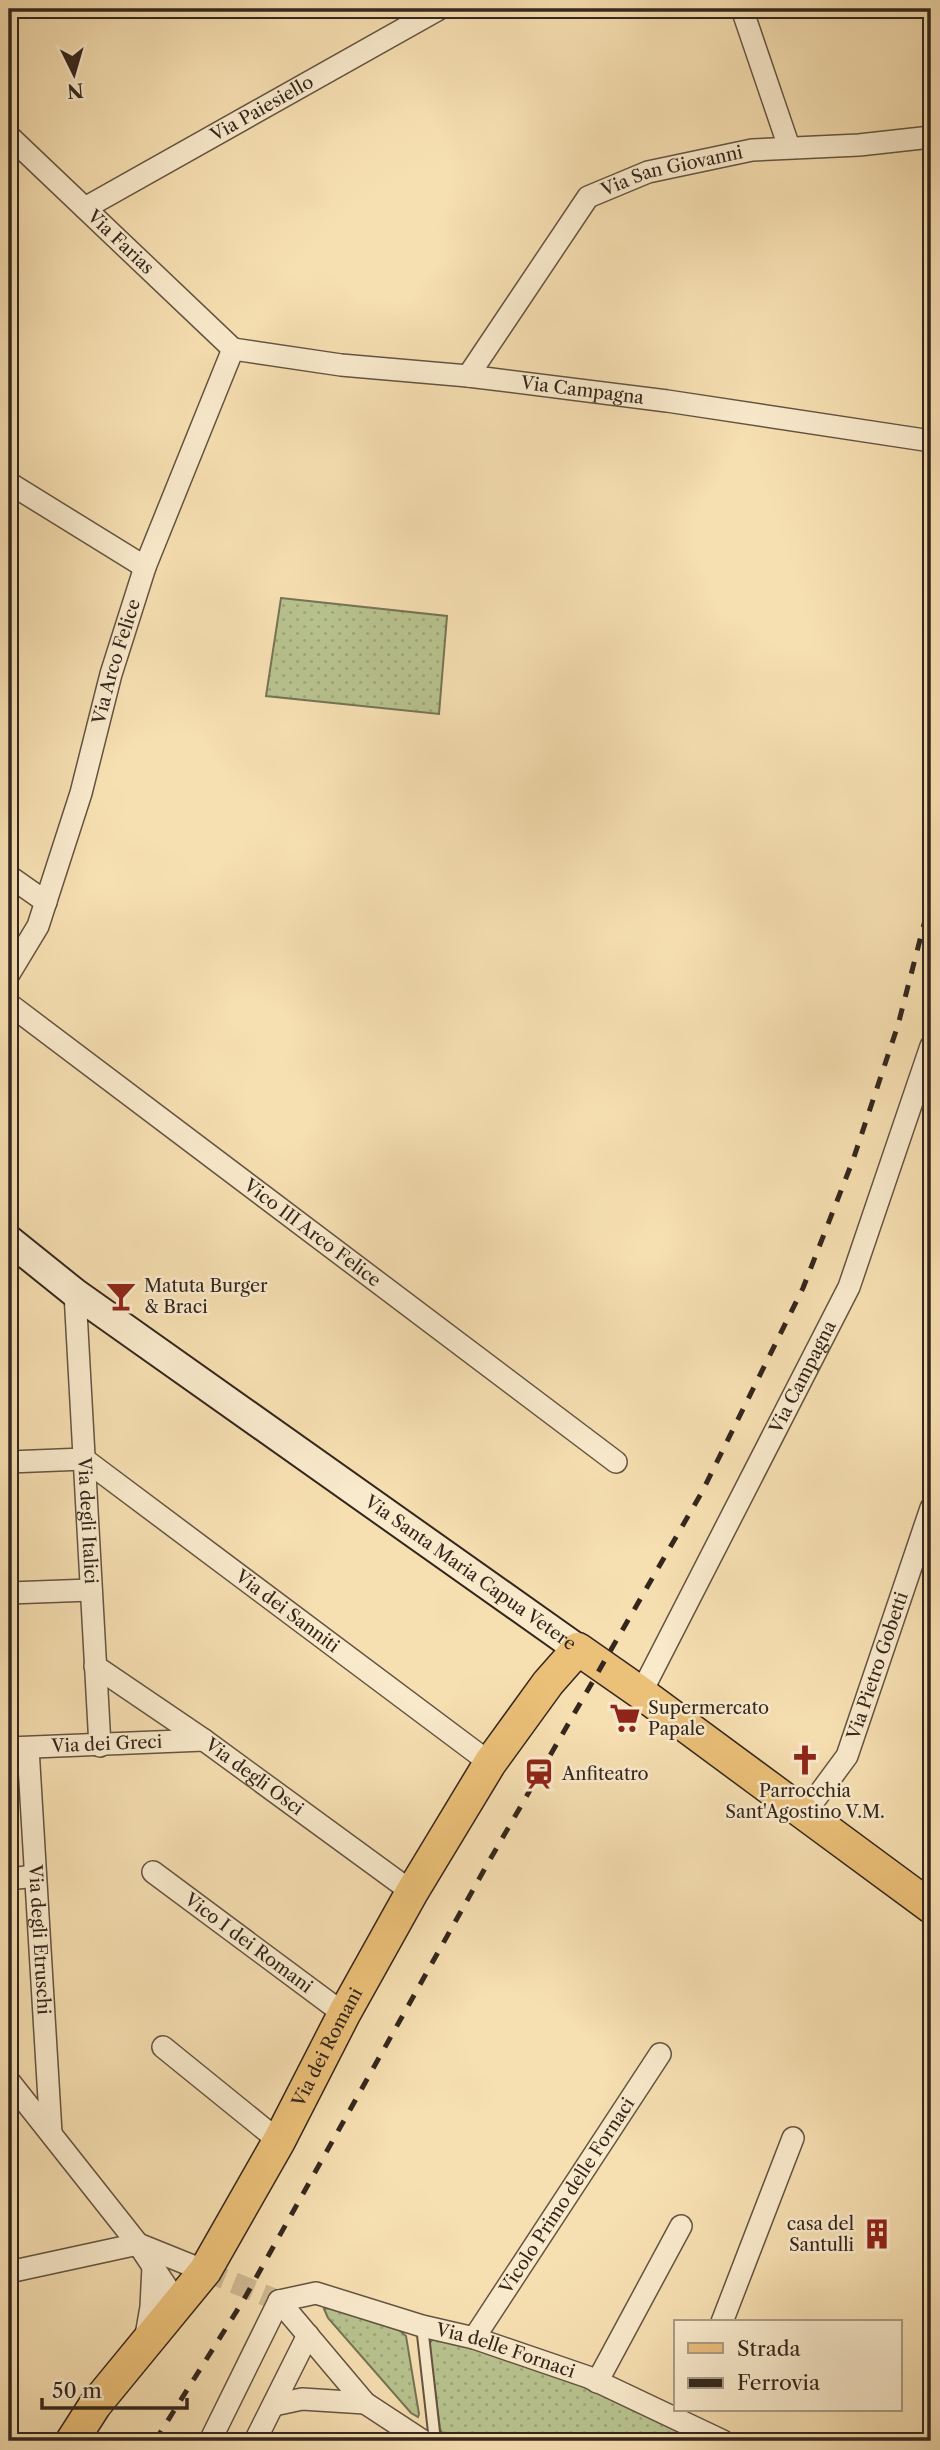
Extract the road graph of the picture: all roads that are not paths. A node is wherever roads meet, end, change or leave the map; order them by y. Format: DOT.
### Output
graph roads {
  1 [pos="439,9"];
  2 [pos="742,9"];
  3 [pos="9,136"];
  4 [pos="931,137"];
  5 [pos="789,148"];
  6 [pos="85,208"];
  7 [pos="233,349"];
  8 [pos="468,376"];
  9 [pos="931,441"];
  10 [pos="9,483"];
  11 [pos="145,567"];
  12 [pos="9,876"];
  13 [pos="46,902"];
  14 [pos="9,974"];
  15 [pos="9,1004"];
  16 [pos="931,1046"];
  17 [pos="9,1240"];
  18 [pos="75,1293"];
  19 [pos="84,1460"];
  20 [pos="9,1462"];
  21 [pos="616,1462"];
  22 [pos="931,1508"];
  23 [pos="923,1563"];
  24 [pos="91,1590"];
  25 [pos="9,1593"];
  26 [pos="578,1650"];
  27 [pos="96,1666"];
  28 [pos="641,1693"];
  29 [pos="204,1740"];
  30 [pos="100,1746"];
  31 [pos="18,1748"];
  32 [pos="490,1763"];
  33 [pos="805,1813"];
  34 [pos="153,1872"];
  35 [pos="35,1876"];
  36 [pos="9,1879"];
  37 [pos="412,1892"];
  38 [pos="931,1908"];
  39 [pos="344,2014"];
  40 [pos="163,2047"];
  41 [pos="660,2054"];
  42 [pos="9,2081"];
  43 [pos="51,2133"];
  44 [pos="793,2138"];
  45 [pos="279,2141"];
  46 [pos="681,2226"];
  47 [pos="138,2244"];
  48 [pos="153,2266"];
  49 [pos="205,2270"];
  50 [pos="9,2272"];
  51 [pos="279,2301"];
  52 [pos="178,2304"];
  53 [pos="723,2320"];
  54 [pos="422,2326"];
  55 [pos="308,2335"];
  56 [pos="474,2338"];
  57 [pos="145,2344"];
  58 [pos="597,2382"];
  59 [pos="365,2403"];
  60 [pos="274,2404"];
  61 [pos="674,2411"];
  62 [pos="686,2416"];
  63 [pos="72,2441"];
  64 [pos="210,2441"];
  65 [pos="255,2441"];
  66 [pos="423,2441"];
  67 [pos="435,2441"];
  68 [pos="723,2441"];
  1 -- 6 [label="street, Via Paiesiello"];
  2 -- 5 [label="street"];
  3 -- 6 [label="street, Via Farias"];
  4 -- 5 [label="street, Via San Giovanni"];
  5 -- 8 [label="street, Via San Giovanni"];
  6 -- 7 [label="street, Via Farias"];
  7 -- 8 [label="street, Via Campagna"];
  7 -- 11 [label="street, Via Arco Felice"];
  8 -- 9 [label="street, Via Campagna"];
  10 -- 11 [label="street"];
  11 -- 13 [label="street, Via Arco Felice"];
  12 -- 13 [label="street"];
  13 -- 14 [label="street, Via Arco Felice"];
  15 -- 21 [label="street, Vico III Arco Felice"];
  16 -- 28 [label="street, Via Campagna"];
  17 -- 18 [label="main road, Via Santa Maria Capua Vetere"];
  18 -- 19 [label="street, Via degli Italici"];
  18 -- 26 [label="main road, Via Santa Maria Capua Vetere"];
  19 -- 20 [label="street"];
  19 -- 24 [label="street, Via degli Italici"];
  19 -- 32 [label="street, Via dei Sanniti"];
  22 -- 23 [label="street, Via Pietro Gobetti"];
  23 -- 33 [label="street, Via Pietro Gobetti"];
  24 -- 25 [label="street"];
  24 -- 27 [label="street, Via degli Italici"];
  26 -- 28 [label="main road, Via Santa Maria Capua Vetere"];
  26 -- 32 [label="main road, Via dei Romani"];
  27 -- 29 [label="street, Via degli Osci"];
  27 -- 30 [label="street, Via degli Italici"];
  28 -- 33 [label="main road, Via Santa Maria Capua Vetere"];
  29 -- 30 [label="street, Via dei Greci"];
  29 -- 37 [label="street, Via degli Osci"];
  30 -- 31 [label="street, Via dei Greci"];
  31 -- 35 [label="street, Via degli Etruschi"];
  32 -- 37 [label="main road, Via dei Romani"];
  33 -- 38 [label="main road, Via Santa Maria Capua Vetere"];
  34 -- 39 [label="street, Vico I dei Romani"];
  35 -- 36 [label="street"];
  35 -- 43 [label="street, Via degli Etruschi"];
  37 -- 39 [label="main road, Via dei Romani"];
  39 -- 45 [label="main road, Via dei Romani"];
  40 -- 45 [label="street"];
  41 -- 56 [label="street, Vicolo Primo delle Fornaci"];
  42 -- 43 [label="street"];
  43 -- 47 [label="street"];
  44 -- 53 [label="street"];
  45 -- 49 [label="main road, Via dei Romani"];
  46 -- 58 [label="street"];
  47 -- 48 [label="street"];
  47 -- 49 [label="street"];
  47 -- 50 [label="street"];
  48 -- 52 [label="street"];
  48 -- 57 [label="street"];
  49 -- 52 [label="main road, Via dei Romani"];
  51 -- 54 [label="street, Via delle Fornaci"];
  51 -- 55 [label="street"];
  51 -- 64 [label="street"];
  52 -- 57 [label="main road, Via dei Romani"];
  54 -- 56 [label="street, Via delle Fornaci"];
  54 -- 67 [label="lane"];
  55 -- 59 [label="street"];
  55 -- 60 [label="street"];
  56 -- 58 [label="street, Via delle Fornaci"];
  57 -- 63 [label="main road, Via dei Romani"];
  58 -- 61 [label="street, Via delle Fornaci"];
  59 -- 60 [label="street"];
  59 -- 66 [label="street"];
  60 -- 65 [label="street"];
  62 -- 68 [label="street, Via delle Fornaci"];
}
